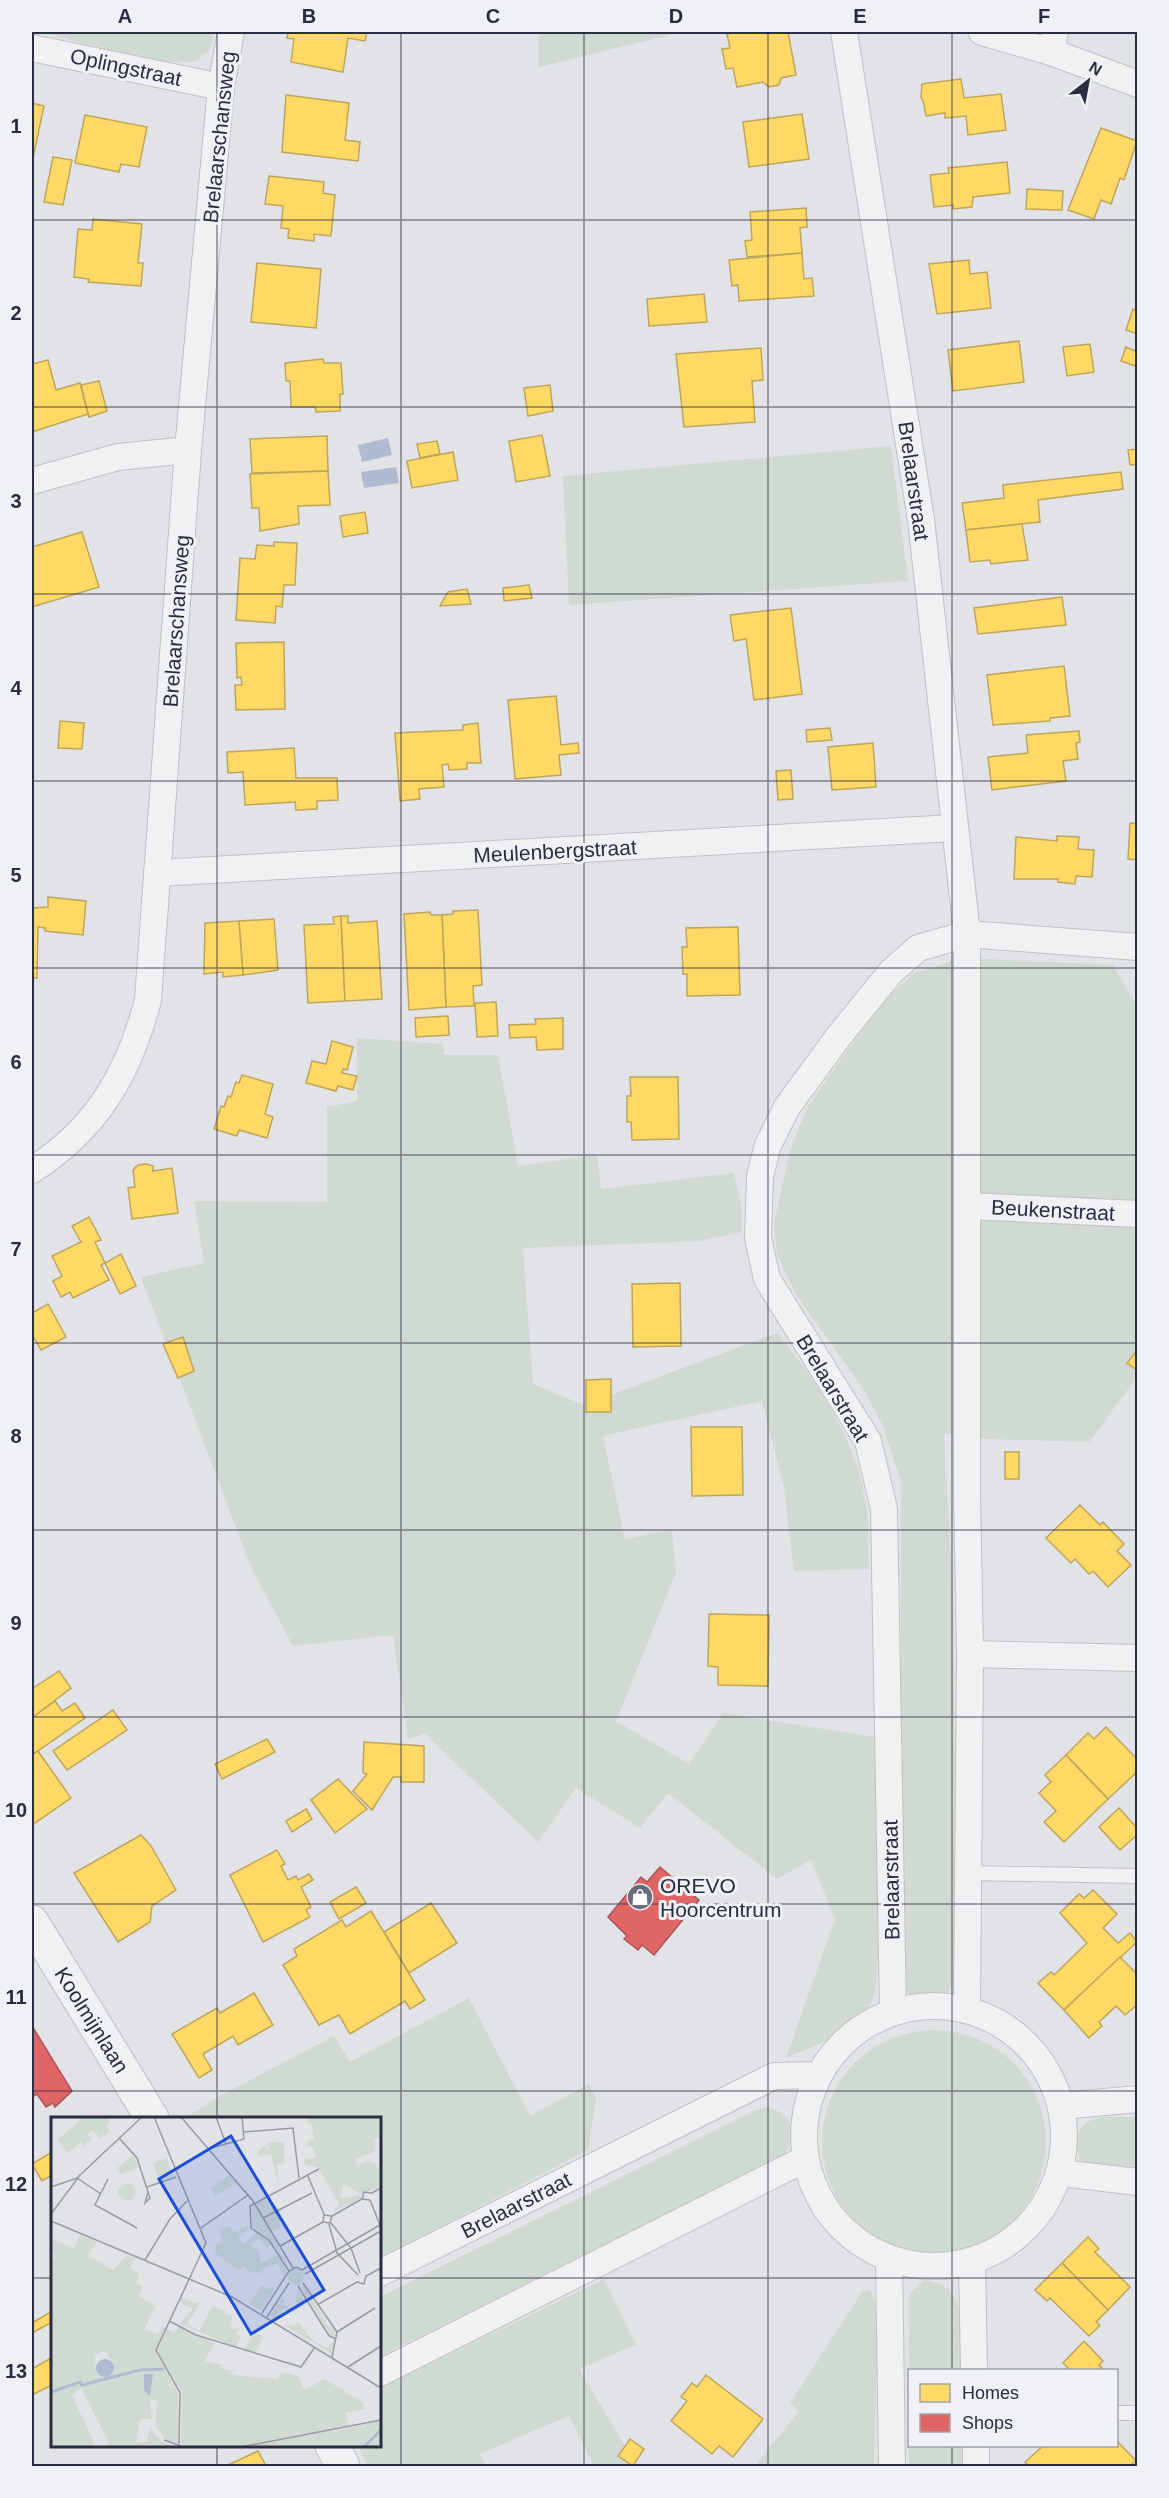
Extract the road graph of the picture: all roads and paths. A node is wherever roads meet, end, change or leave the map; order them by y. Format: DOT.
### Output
graph roads {
  1 [pos="231,32"];
  2 [pos="844,32"];
  3 [pos="982,32"];
  4 [pos="1053,42"];
  5 [pos="32,48"];
  6 [pos="1137,84"];
  7 [pos="221,87"];
  8 [pos="188,450"];
  9 [pos="32,481"];
  10 [pos="954,828"];
  11 [pos="157,873"];
  12 [pos="967,933"];
  13 [pos="1137,947"];
  14 [pos="32,1170"];
  15 [pos="969,1206"];
  16 [pos="1137,1214"];
  17 [pos="970,1654"];
  18 [pos="1137,1658"];
  19 [pos="968,1873"];
  20 [pos="1137,1876"];
  21 [pos="32,1922"];
  22 [pos="968,2010"];
  23 [pos="892,2012"];
  24 [pos="819,2074"];
  25 [pos="1137,2100"];
  26 [pos="1061,2106"];
  27 [pos="151,2117"];
  28 [pos="805,2159"];
  29 [pos="1061,2174"];
  30 [pos="1137,2182"];
  31 [pos="889,2259"];
  32 [pos="972,2261"];
  33 [pos="381,2272"];
  34 [pos="974,2369"];
  35 [pos="381,2372"];
  36 [pos="1118,2413"];
  37 [pos="1137,2413"];
  38 [pos="333,2447"];
  39 [pos="976,2447"];
  40 [pos="343,2466"];
  41 [pos="892,2466"];
  42 [pos="976,2466"];
  1 -- 7 [label="street, Brelaarschansweg"];
  2 -- 10 [label="street, Brelaarstraat"];
  3 -- 4 [label="street"];
  4 -- 6 [label="street"];
  5 -- 7 [label="street, Oplingstraat"];
  7 -- 8 [label="street, Brelaarschansweg"];
  8 -- 9 [label="street"];
  8 -- 11 [label="street, Brelaarschansweg"];
  10 -- 11 [label="street, Meulenbergstraat"];
  10 -- 12 [label="street, Brelaarstraat"];
  11 -- 14 [label="street, Brelaarschansweg"];
  12 -- 13 [label="street"];
  12 -- 15 [label="street, Brelaarstraat"];
  12 -- 23 [label="street, Brelaarstraat"];
  15 -- 16 [label="street, Beukenstraat"];
  15 -- 17 [label="street, Brelaarstraat"];
  17 -- 18 [label="street"];
  17 -- 19 [label="street, Brelaarstraat"];
  19 -- 20 [label="lane"];
  19 -- 22 [label="street, Brelaarstraat"];
  21 -- 27 [label="street, Koolmijnlaan"];
  22 -- 23 [label="street"];
  22 -- 26 [label="street"];
  23 -- 24 [label="street"];
  24 -- 28 [label="street"];
  24 -- 33 [label="street, Brelaarstraat"];
  25 -- 26 [label="street"];
  26 -- 29 [label="street"];
  28 -- 31 [label="street"];
  28 -- 35 [label="street"];
  29 -- 30 [label="street"];
  29 -- 32 [label="street"];
  31 -- 32 [label="street"];
  31 -- 41 [label="street"];
  32 -- 34 [label="street"];
  36 -- 37 [label="lane"];
  38 -- 40 [label="street"];
  39 -- 42 [label="street"];
}
